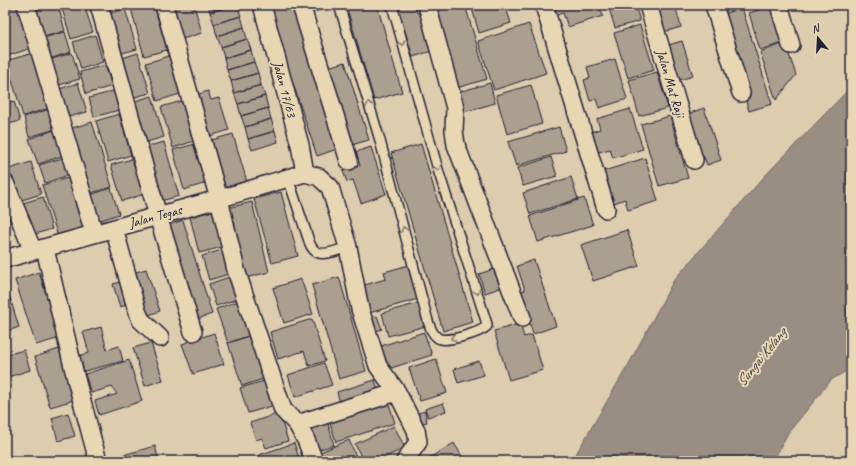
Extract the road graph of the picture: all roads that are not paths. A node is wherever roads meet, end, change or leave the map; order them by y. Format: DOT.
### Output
graph roads {
  1 [pos="26,5"];
  2 [pos="99,5"];
  3 [pos="164,5"];
  4 [pos="262,5"];
  5 [pos="301,5"];
  6 [pos="340,5"];
  7 [pos="392,5"];
  8 [pos="427,5"];
  9 [pos="544,5"];
  10 [pos="648,5"];
  11 [pos="714,5"];
  12 [pos="779,5"];
  13 [pos="791,45"];
  14 [pos="741,93"];
  15 [pos="694,160"];
  16 [pos="349,161"];
  17 [pos="305,173"];
  18 [pos="288,178"];
  19 [pos="5,183"];
  20 [pos="219,199"];
  21 [pos="606,209"];
  22 [pos="158,216"];
  23 [pos="114,228"];
  24 [pos="94,233"];
  25 [pos="348,247"];
  26 [pos="39,250"];
  27 [pos="5,259"];
  28 [pos="522,318"];
  29 [pos="193,332"];
  30 [pos="160,338"];
  31 [pos="397,392"];
  32 [pos="297,424"];
  33 [pos="98,461"];
  34 [pos="314,461"];
  35 [pos="405,461"];
  1 -- 24 [label="street"];
  2 -- 22 [label="street"];
  3 -- 20 [label="street"];
  4 -- 17 [label="street, Jalan 17/63"];
  5 -- 16 [label="street"];
  7 -- 6 [label="lane, one-way"];
  8 -- 28 [label="street"];
  9 -- 21 [label="street"];
  10 -- 15 [label="street, Jalan Mat Raji"];
  11 -- 14 [label="street"];
  12 -- 13 [label="street"];
  17 -- 18 [label="street, Jalan Tegas"];
  17 -- 25 [label="street"];
  18 -- 20 [label="street, Jalan Tegas"];
  18 -- 25 [label="lane"];
  19 -- 26 [label="street"];
  20 -- 22 [label="street, Jalan Tegas"];
  20 -- 32 [label="street"];
  22 -- 23 [label="street, Jalan Tegas"];
  22 -- 29 [label="street"];
  23 -- 24 [label="street, Jalan Tegas"];
  23 -- 30 [label="street"];
  24 -- 26 [label="street, Jalan Tegas"];
  25 -- 31 [label="street"];
  26 -- 27 [label="street, Jalan Tegas"];
  26 -- 33 [label="street"];
  31 -- 32 [label="street"];
  31 -- 35 [label="street"];
  32 -- 34 [label="street"];
}
